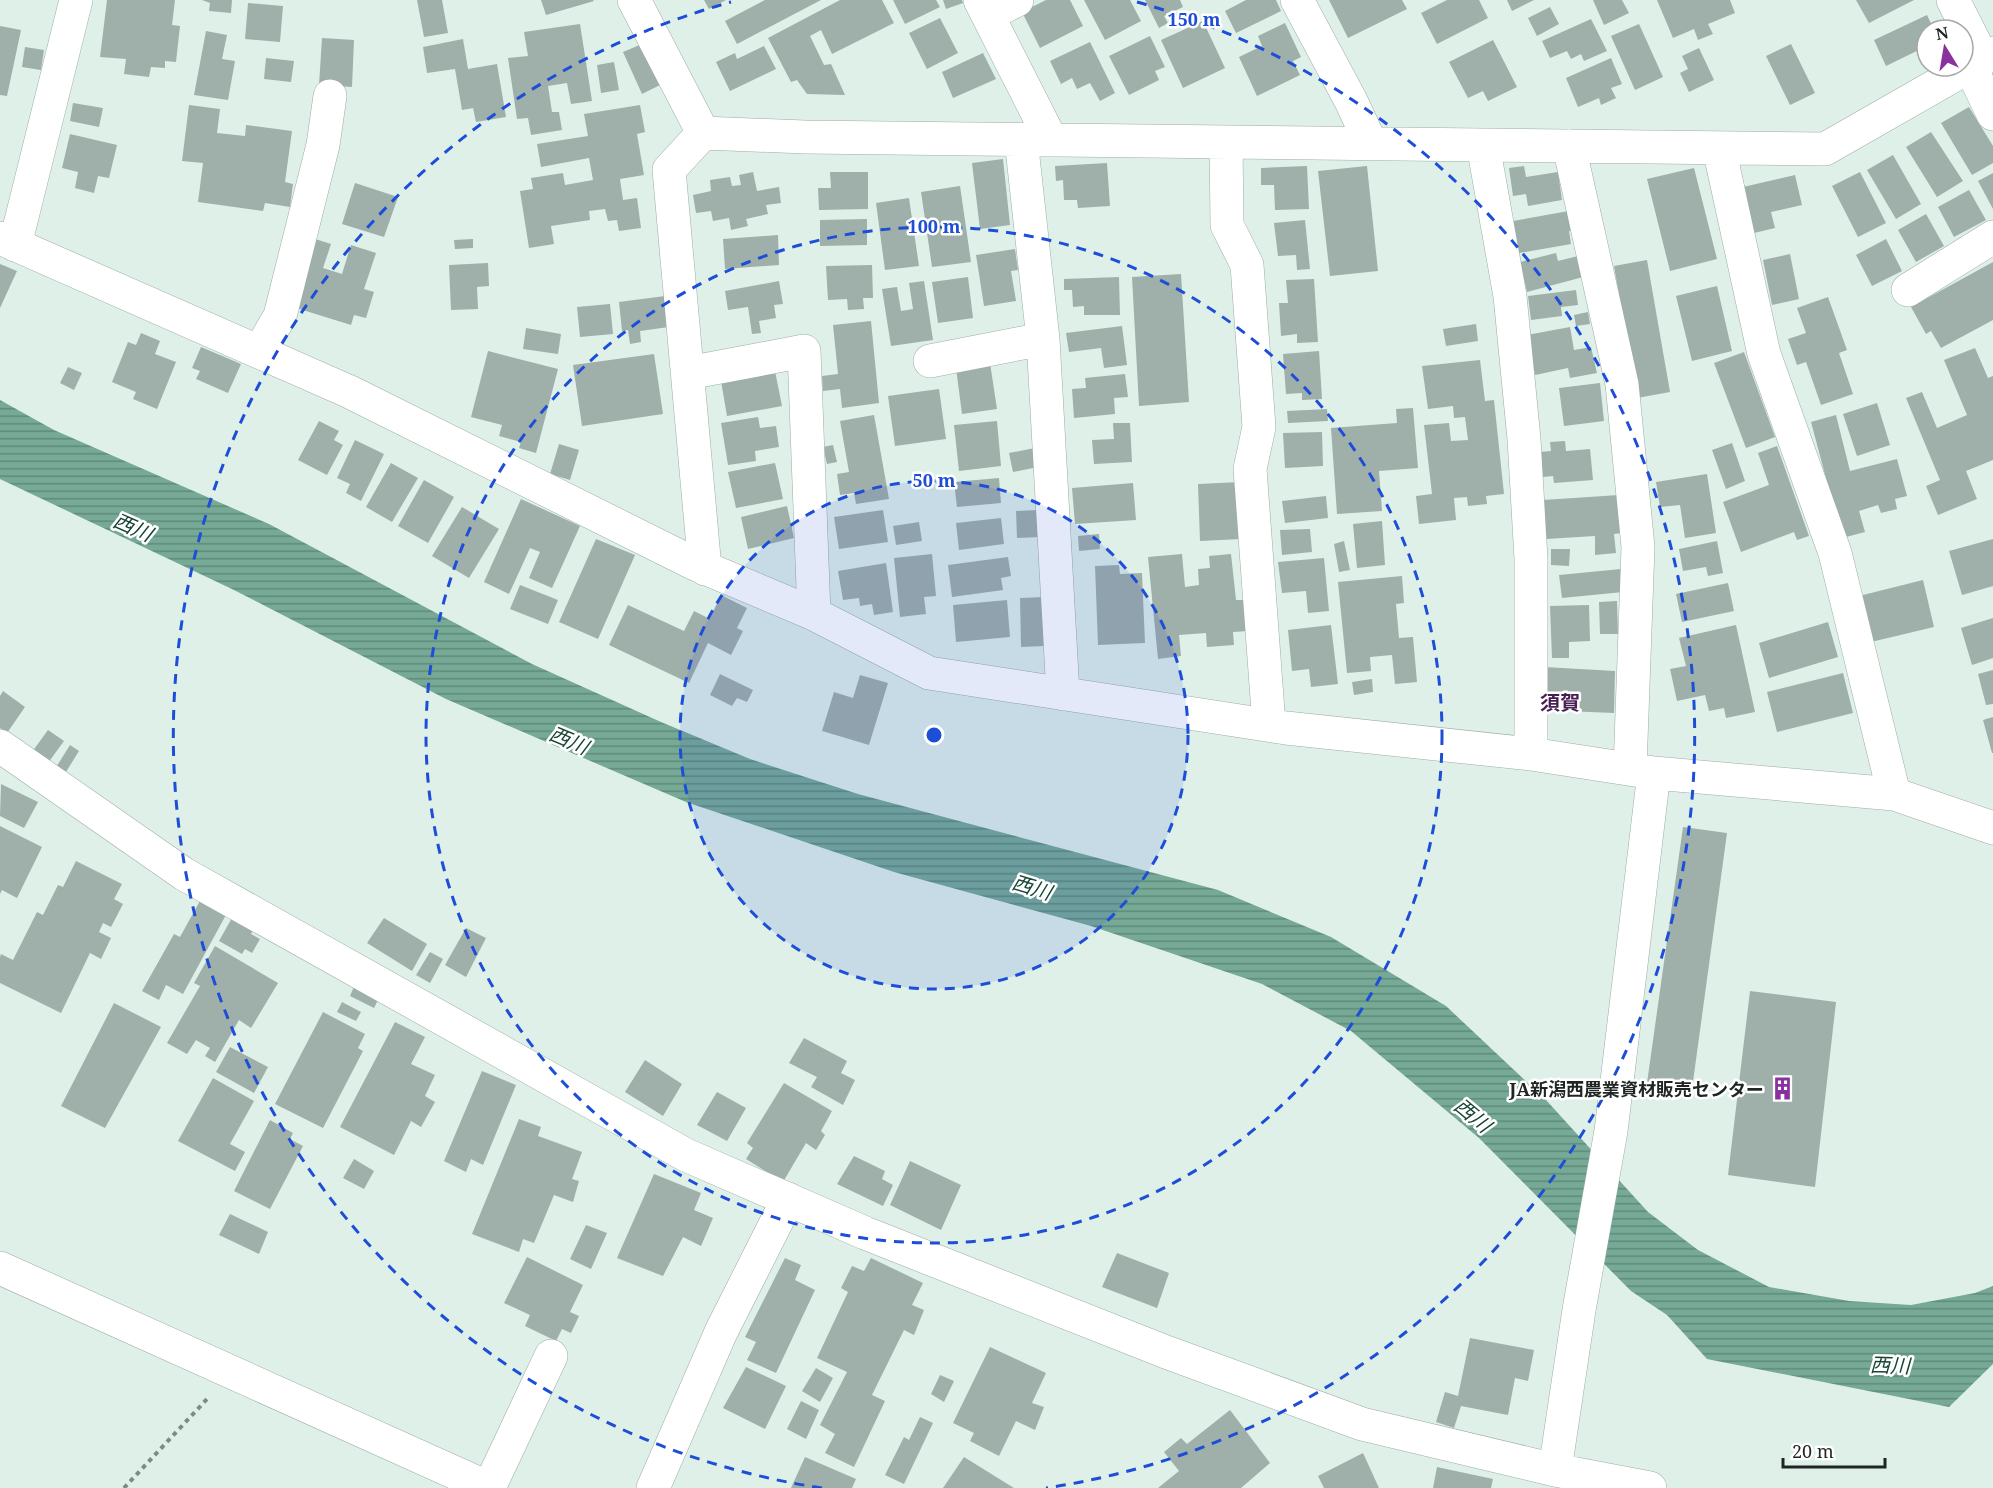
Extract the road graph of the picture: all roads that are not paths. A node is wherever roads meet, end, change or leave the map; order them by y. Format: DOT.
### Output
graph roads {
  1 [pos="76,0"];
  2 [pos="634,0"];
  3 [pos="1017,0"];
  4 [pos="1297,0"];
  5 [pos="1953,0"];
  6 [pos="984,8"];
  7 [pos="1982,59"];
  8 [pos="330,96"];
  9 [pos="1993,114"];
  10 [pos="703,133"];
  11 [pos="1036,140"];
  12 [pos="1226,142"];
  13 [pos="1371,144"];
  14 [pos="1483,145"];
  15 [pos="1569,146"];
  16 [pos="1719,148"];
  17 [pos="1993,237"];
  18 [pos="8,241"];
  19 [pos="1908,290"];
  20 [pos="1043,339"];
  21 [pos="259,352"];
  22 [pos="930,361"];
  23 [pos="688,374"];
  24 [pos="705,569"];
  25 [pos="814,614"];
  26 [pos="1063,694"];
  27 [pos="1269,725"];
  28 [pos="0,746"];
  29 [pos="1531,754"];
  30 [pos="1642,771"];
  31 [pos="1894,794"];
  32 [pos="1993,828"];
  33 [pos="788,1199"];
  34 [pos="0,1268"];
  35 [pos="551,1356"];
  36 [pos="1555,1470"];
  37 [pos="489,1488"];
  38 [pos="653,1488"];
  39 [pos="1650,1488"];
  1 -- 18 [label="street"];
  2 -- 10 [label="street"];
  3 -- 6 [label="street"];
  4 -- 13 [label="street"];
  5 -- 7 [label="street"];
  6 -- 11 [label="street"];
  7 -- 9 [label="street"];
  7 -- 16 [label="street"];
  8 -- 21 [label="street"];
  10 -- 11 [label="street"];
  10 -- 23 [label="street"];
  11 -- 12 [label="street"];
  11 -- 20 [label="street"];
  12 -- 13 [label="street"];
  12 -- 27 [label="street"];
  13 -- 14 [label="street"];
  14 -- 15 [label="street"];
  14 -- 29 [label="street"];
  15 -- 16 [label="street"];
  15 -- 30 [label="street"];
  16 -- 31 [label="street"];
  17 -- 19 [label="street"];
  18 -- 21 [label="street"];
  20 -- 22 [label="street"];
  20 -- 26 [label="street"];
  21 -- 24 [label="street"];
  23 -- 24 [label="street"];
  23 -- 25 [label="street"];
  24 -- 25 [label="street"];
  25 -- 26 [label="street"];
  26 -- 27 [label="street"];
  27 -- 29 [label="street"];
  28 -- 33 [label="street"];
  29 -- 30 [label="street"];
  30 -- 31 [label="street"];
  30 -- 36 [label="street"];
  31 -- 32 [label="street"];
  33 -- 36 [label="street"];
  33 -- 38 [label="street"];
  34 -- 37 [label="street"];
  35 -- 37 [label="street"];
  36 -- 39 [label="street"];
}
